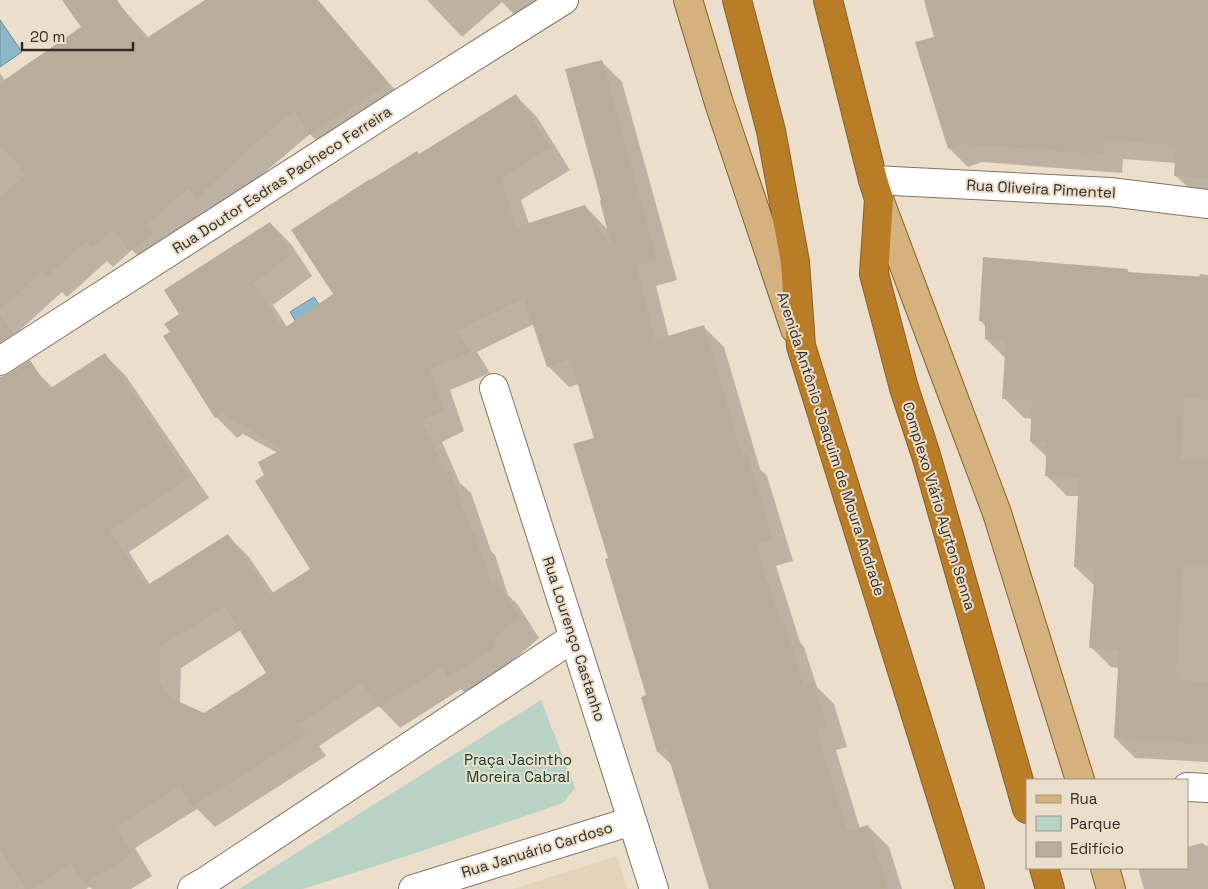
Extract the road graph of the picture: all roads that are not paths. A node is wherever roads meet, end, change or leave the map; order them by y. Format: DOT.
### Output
graph roads {
  1 [pos="564,0"];
  2 [pos="688,0"];
  3 [pos="737,0"];
  4 [pos="828,0"];
  5 [pos="876,190"];
  6 [pos="1208,204"];
  7 [pos="801,346"];
  8 [pos="0,361"];
  9 [pos="494,388"];
  10 [pos="573,638"];
  11 [pos="1084,779"];
  12 [pos="1188,786"];
  13 [pos="1208,788"];
  14 [pos="1026,805"];
  15 [pos="632,821"];
  16 [pos="1044,869"];
  17 [pos="1105,869"];
  18 [pos="192,889"];
  19 [pos="413,889"];
  20 [pos="654,889"];
  21 [pos="970,889"];
  22 [pos="1050,889"];
  23 [pos="1111,889"];
  1 -- 8 [label="street, Rua Doutor Esdras Pacheco Ferreira"];
  2 -- 7 [label="main road, Avenida Antônio Joaquim de Moura Andrade"];
  3 -- 7 [label="highway"];
  4 -- 5 [label="highway"];
  5 -- 6 [label="street, Rua Oliveira Pimentel"];
  5 -- 11 [label="main road"];
  5 -- 14 [label="highway, Complexo Viário Ayrton Senna"];
  7 -- 21 [label="highway, Avenida Antônio Joaquim de Moura Andrade"];
  9 -- 10 [label="street, Rua Lourenço Castanho"];
  10 -- 15 [label="street, Rua Lourenço Castanho"];
  10 -- 18 [label="street"];
  12 -- 13 [label="street"];
  15 -- 19 [label="street, Rua Januário Cardoso"];
  15 -- 20 [label="street, Rua Lourenço Castanho"];
  16 -- 22 [label="highway"];
  17 -- 23 [label="main road"];
}
